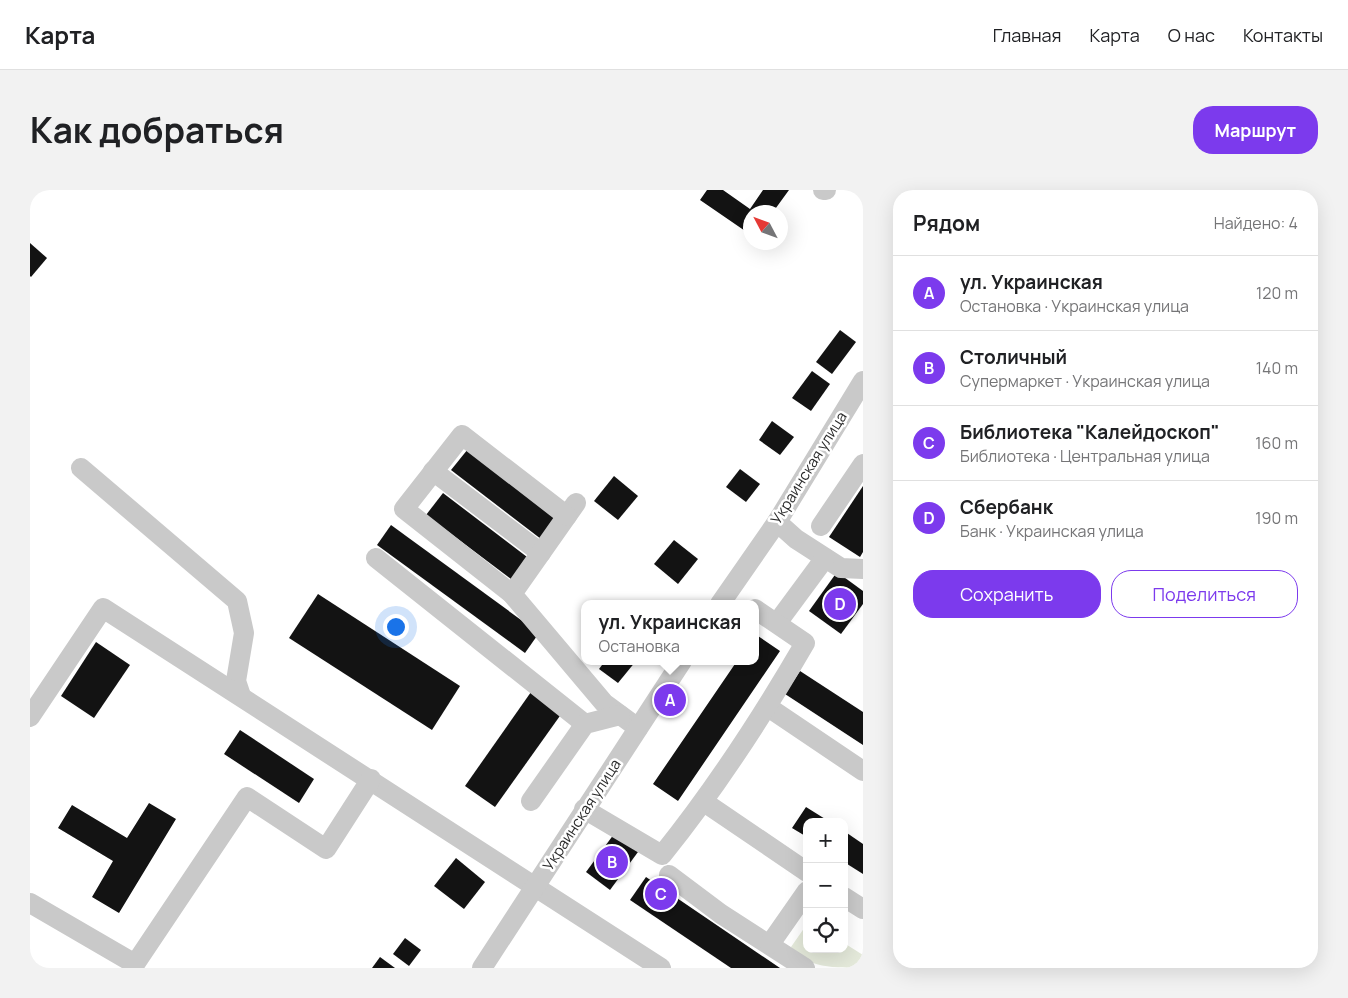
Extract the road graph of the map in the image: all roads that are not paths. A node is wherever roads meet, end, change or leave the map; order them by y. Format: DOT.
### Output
graph roads {
  1 [pos="863,381"];
  2 [pos="863,464"];
  3 [pos="80,468"];
  4 [pos="433,472"];
  5 [pos="777,522"];
  6 [pos="821,526"];
  7 [pos="541,553"];
  8 [pos="376,558"];
  9 [pos="825,558"];
  10 [pos="863,569"];
  11 [pos="512,594"];
  12 [pos="724,597"];
  13 [pos="759,611"];
  14 [pos="777,623"];
  15 [pos="679,665"];
  16 [pos="241,696"];
  17 [pos="768,707"];
  18 [pos="620,715"];
  19 [pos="30,717"];
  20 [pos="585,724"];
  21 [pos="638,728"];
  22 [pos="863,770"];
  23 [pos="371,780"];
  24 [pos="532,801"];
  25 [pos="704,802"];
  26 [pos="584,809"];
  27 [pos="803,869"];
  28 [pos="669,875"];
  29 [pos="536,886"];
  30 [pos="803,896"];
  31 [pos="848,900"];
  32 [pos="30,903"];
  33 [pos="863,909"];
  34 [pos="770,944"];
  35 [pos="482,968"];
  36 [pos="661,968"];
  37 [pos="805,968"];
  1 -- 5 [label="street, Украинская улица"];
  2 -- 6 [label="street"];
  3 -- 16 [label="street"];
  4 -- 7 [label="street"];
  4 -- 7 [label="street"];
  4 -- 11 [label="street"];
  5 -- 9 [label="street"];
  5 -- 12 [label="street, Украинская улица"];
  7 -- 11 [label="street"];
  8 -- 20 [label="street"];
  9 -- 10 [label="street"];
  9 -- 14 [label="street"];
  11 -- 18 [label="street"];
  13 -- 14 [label="street"];
  14 -- 17 [label="street"];
  15 -- 21 [label="street, Украинская улица"];
  16 -- 19 [label="street"];
  16 -- 23 [label="street"];
  17 -- 22 [label="street"];
  17 -- 25 [label="street"];
  18 -- 20 [label="street"];
  18 -- 21 [label="street"];
  20 -- 24 [label="street"];
  21 -- 26 [label="street, Украинская улица"];
  23 -- 29 [label="street"];
  23 -- 32 [label="street"];
  25 -- 26 [label="street"];
  25 -- 27 [label="street"];
  26 -- 29 [label="street, Украинская улица"];
  28 -- 34 [label="street"];
  29 -- 35 [label="street, Украинская улица"];
  29 -- 36 [label="street"];
  30 -- 34 [label="street"];
  31 -- 33 [label="street"];
  34 -- 37 [label="street"];
}
